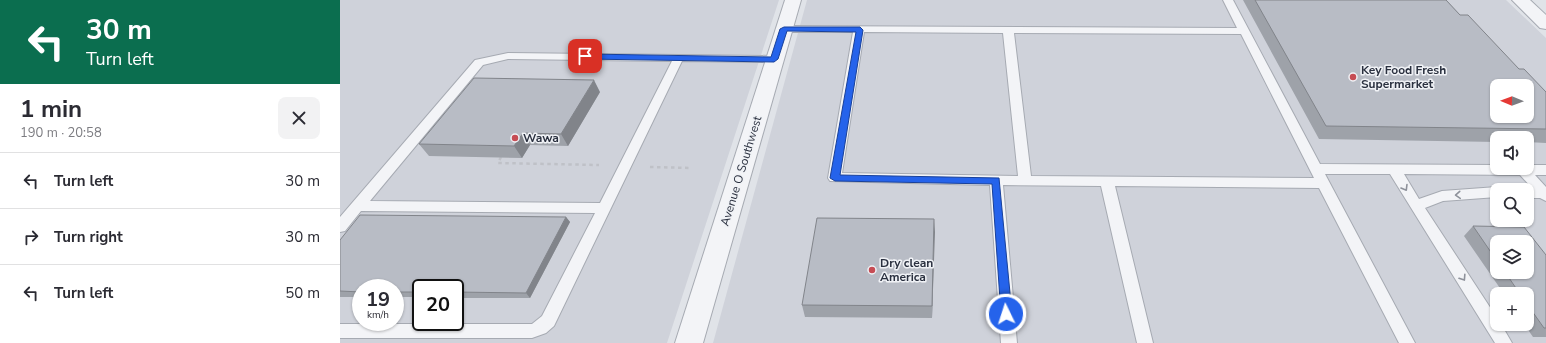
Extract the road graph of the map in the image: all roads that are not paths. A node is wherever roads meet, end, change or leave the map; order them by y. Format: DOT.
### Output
graph roads {
  1 [pos="793,0"];
  2 [pos="1228,0"];
  3 [pos="1520,0"];
  4 [pos="1546,24"];
  5 [pos="784,29"];
  6 [pos="1008,29"];
  7 [pos="860,30"];
  8 [pos="1244,31"];
  9 [pos="678,57"];
  10 [pos="774,59"];
  11 [pos="1316,169"];
  12 [pos="1394,169"];
  13 [pos="1490,169"];
  14 [pos="1534,169"];
  15 [pos="1546,170"];
  16 [pos="1528,175"];
  17 [pos="996,181"];
  18 [pos="1025,182"];
  19 [pos="1107,182"];
  20 [pos="1323,183"];
  21 [pos="1490,193"];
  22 [pos="1534,194"];
  23 [pos="1545,195"];
  24 [pos="358,206"];
  25 [pos="1416,206"];
  26 [pos="604,208"];
  27 [pos="340,227"];
  28 [pos="340,331"];
  29 [pos="689,343"];
  30 [pos="1009,343"];
  31 [pos="1145,343"];
  32 [pos="1407,343"];
  33 [pos="1504,343"];
  1 -- 5 [label="street, Avenue O Southwest"];
  2 -- 8 [label="lane"];
  3 -- 4 [label="street"];
  5 -- 7 [label="lane"];
  5 -- 10 [label="street, Avenue O Southwest"];
  6 -- 7 [label="lane"];
  6 -- 8 [label="lane"];
  6 -- 18 [label="lane"];
  7 -- 17 [label="lane"];
  8 -- 11 [label="lane"];
  9 -- 10 [label="lane"];
  9 -- 24 [label="lane"];
  9 -- 26 [label="lane"];
  10 -- 29 [label="street, Avenue O Southwest"];
  11 -- 12 [label="lane"];
  11 -- 20 [label="lane"];
  12 -- 13 [label="lane"];
  12 -- 25 [label="lane, one-way"];
  14 -- 15 [label="lane"];
  16 -- 23 [label="lane"];
  17 -- 18 [label="lane"];
  17 -- 30 [label="lane"];
  18 -- 19 [label="lane"];
  19 -- 20 [label="lane"];
  19 -- 31 [label="lane"];
  20 -- 32 [label="lane"];
  21 -- 25 [label="lane, one-way"];
  22 -- 23 [label="lane"];
  24 -- 26 [label="lane"];
  24 -- 27 [label="lane"];
  25 -- 33 [label="lane, one-way"];
  26 -- 28 [label="lane"];
}
